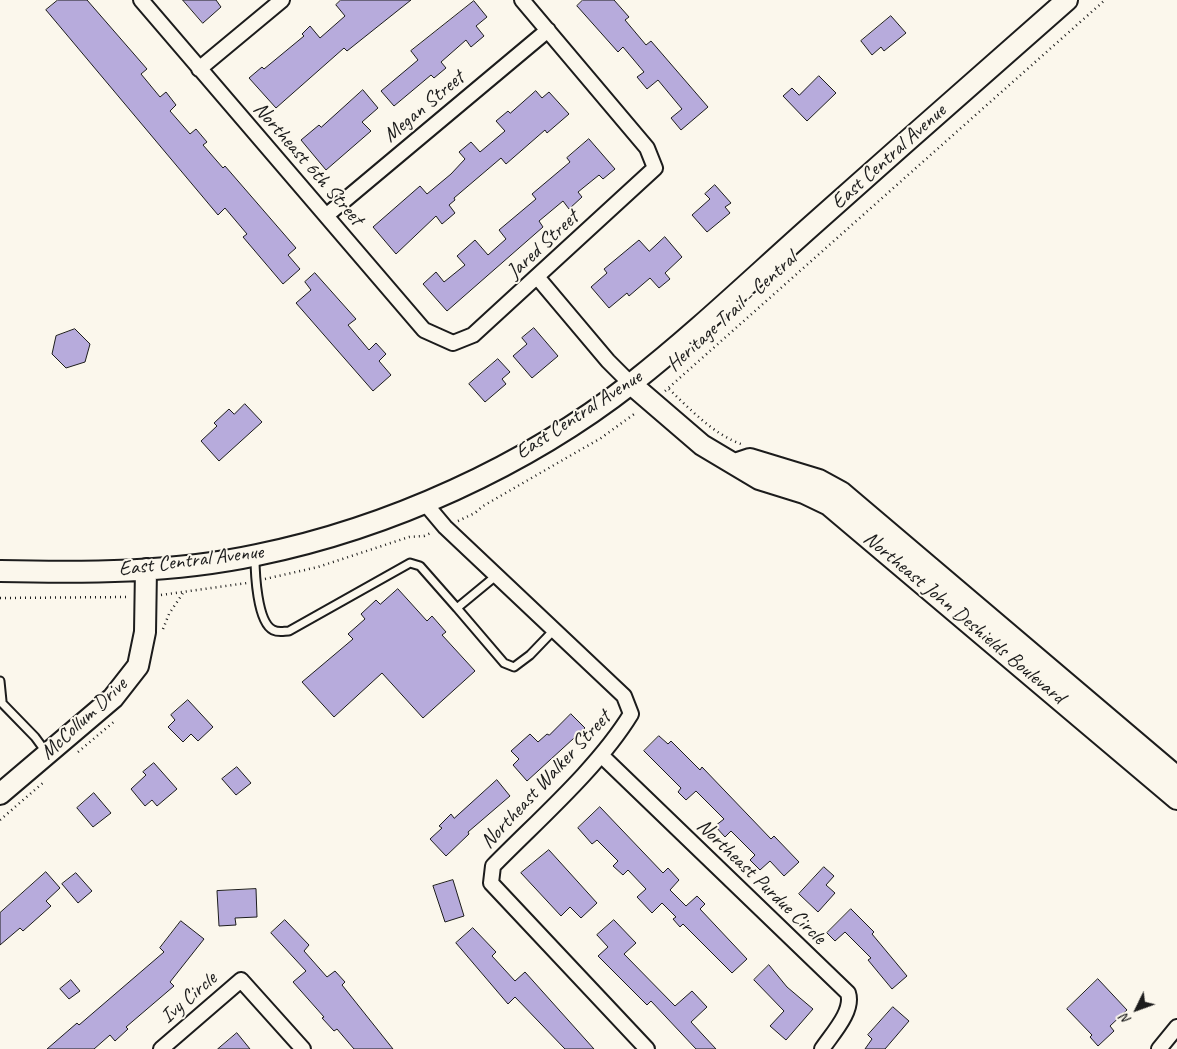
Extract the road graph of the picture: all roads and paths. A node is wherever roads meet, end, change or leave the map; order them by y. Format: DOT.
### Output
graph roads {
  1 [pos="141,0"];
  2 [pos="282,0"];
  3 [pos="522,0"];
  4 [pos="1067,0"];
  5 [pos="1105,0"];
  6 [pos="548,30"];
  7 [pos="198,69"];
  8 [pos="327,215"];
  9 [pos="538,278"];
  10 [pos="453,343"];
  11 [pos="631,384"];
  12 [pos="651,402"];
  13 [pos="735,464"];
  14 [pos="424,502"];
  15 [pos="445,527"];
  16 [pos="255,556"];
  17 [pos="146,569"];
  18 [pos="0,570"];
  19 [pos="497,575"];
  20 [pos="256,581"];
  21 [pos="146,596"];
  22 [pos="0,598"];
  23 [pos="457,608"];
  24 [pos="554,630"];
  25 [pos="0,681"];
  26 [pos="1,701"];
  27 [pos="48,754"];
  28 [pos="601,755"];
  29 [pos="1177,777"];
  30 [pos="0,794"];
  31 [pos="1177,799"];
  32 [pos="1177,1027"];
  33 [pos="161,1049"];
  34 [pos="302,1049"];
  35 [pos="648,1049"];
  36 [pos="822,1049"];
  37 [pos="1159,1049"];
  1 -- 7 [label="street, Northeast 6th Street"];
  2 -- 7 [label="street"];
  3 -- 6 [label="street"];
  4 -- 11 [label="street, East Central Avenue"];
  5 -- 12 [label="path, Heritage Trail - Central"];
  6 -- 8 [label="street, Megan Street"];
  6 -- 9 [label="street, Jared Street"];
  7 -- 8 [label="street, Northeast 6th Street"];
  8 -- 10 [label="street, Northeast 6th Street"];
  9 -- 10 [label="street, Jared Street"];
  9 -- 11 [label="street"];
  11 -- 12 [label="street, Northeast John Deshields Boulevard"];
  11 -- 14 [label="street, East Central Avenue"];
  12 -- 13 [label="street, Northeast John Deshields Boulevard"];
  12 -- 15 [label="path, Heritage Trail - Central"];
  13 -- 29 [label="street, Northeast John Deshields Boulevard"];
  13 -- 31 [label="street, Northeast John Deshields Boulevard"];
  14 -- 15 [label="street, Northeast Walker Street"];
  14 -- 16 [label="street, East Central Avenue"];
  15 -- 19 [label="street, Northeast Walker Street"];
  15 -- 20 [label="path, Heritage Trail - Central"];
  16 -- 17 [label="street, East Central Avenue"];
  16 -- 20 [label="lane"];
  17 -- 18 [label="street, East Central Avenue"];
  17 -- 21 [label="street, McCollum Drive"];
  19 -- 23 [label="lane"];
  19 -- 24 [label="street, Northeast Walker Street"];
  20 -- 21 [label="path, Heritage Trail - Central"];
  20 -- 23 [label="lane"];
  21 -- 22 [label="path, Heritage Trail - Central"];
  21 -- 27 [label="street, McCollum Drive"];
  23 -- 24 [label="lane"];
  24 -- 28 [label="street, Northeast Walker Street"];
  25 -- 26 [label="lane"];
  26 -- 27 [label="lane"];
  27 -- 30 [label="street, McCollum Drive"];
  28 -- 35 [label="street, Northeast Walker Street"];
  28 -- 36 [label="street, Northeast Purdue Circle"];
  32 -- 37 [label="street"];
  33 -- 34 [label="street, Ivy Circle"];
}
